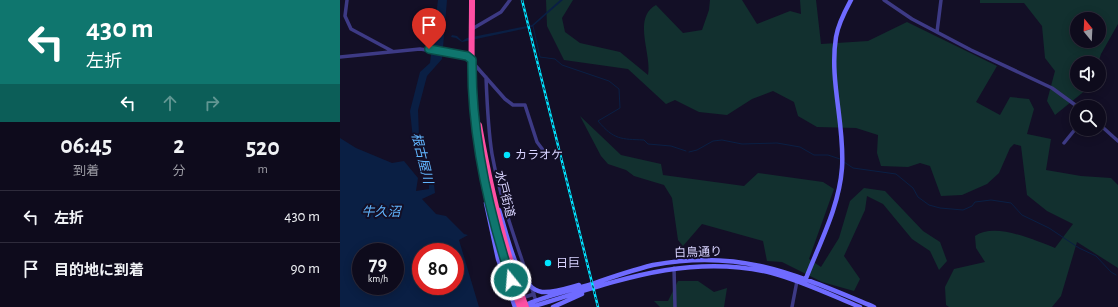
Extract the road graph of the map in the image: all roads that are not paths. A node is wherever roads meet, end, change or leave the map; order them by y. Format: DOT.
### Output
graph roads {
  1 [pos="347,0"];
  2 [pos="472,0"];
  3 [pos="510,0"];
  4 [pos="851,0"];
  5 [pos="884,0"];
  6 [pos="941,0"];
  7 [pos="472,29"];
  8 [pos="937,32"];
  9 [pos="393,51"];
  10 [pos="340,57"];
  11 [pos="472,60"];
  12 [pos="486,77"];
  13 [pos="1070,101"];
  14 [pos="1106,130"];
  15 [pos="1070,136"];
  16 [pos="1118,141"];
  17 [pos="1064,143"];
  18 [pos="543,150"];
  19 [pos="492,153"];
  20 [pos="482,155"];
  21 [pos="494,199"];
  22 [pos="674,268"];
  23 [pos="630,274"];
  24 [pos="619,278"];
  25 [pos="797,281"];
  26 [pos="804,282"];
  27 [pos="534,294"];
  28 [pos="520,299"];
  29 [pos="515,307"];
  30 [pos="521,307"];
  31 [pos="526,307"];
  32 [pos="531,307"];
  33 [pos="538,307"];
  34 [pos="553,307"];
  35 [pos="675,307"];
  36 [pos="792,307"];
  37 [pos="860,307"];
  38 [pos="874,307"];
  1 -- 9 [label="street"];
  2 -- 7 [label="highway, 水戸街道"];
  3 -- 7 [label="street"];
  4 -- 26 [label="main road"];
  5 -- 8 [label="street"];
  6 -- 8 [label="street"];
  7 -- 11 [label="highway, 水戸街道"];
  8 -- 13 [label="street"];
  9 -- 10 [label="street"];
  9 -- 11 [label="street"];
  11 -- 12 [label="street"];
  11 -- 20 [label="highway, 水戸街道"];
  12 -- 18 [label="street"];
  12 -- 19 [label="street"];
  14 -- 16 [label="street"];
  15 -- 17 [label="street"];
  19 -- 20 [label="street"];
  19 -- 27 [label="street"];
  20 -- 21 [label="highway, 水戸街道"];
  20 -- 28 [label="highway, 水戸街道"];
  20 -- 29 [label="main road"];
  21 -- 24 [label="main road"];
  21 -- 28 [label="highway, 水戸街道"];
  22 -- 23 [label="main road, 白鳥通り"];
  22 -- 25 [label="main road, 白鳥通り"];
  22 -- 35 [label="street"];
  23 -- 24 [label="main road, 白鳥通り"];
  23 -- 26 [label="main road, 白鳥通り"];
  24 -- 30 [label="main road, 白鳥通り"];
  24 -- 32 [label="main road, 白鳥通り"];
  24 -- 34 [label="main road"];
  25 -- 26 [label="main road, 白鳥通り"];
  25 -- 36 [label="street"];
  26 -- 37 [label="main road, 白鳥通り"];
  26 -- 38 [label="main road, 白鳥通り"];
  27 -- 28 [label="street"];
  27 -- 33 [label="street"];
  28 -- 30 [label="highway, 水戸街道"];
  28 -- 31 [label="highway, 水戸街道"];
}
